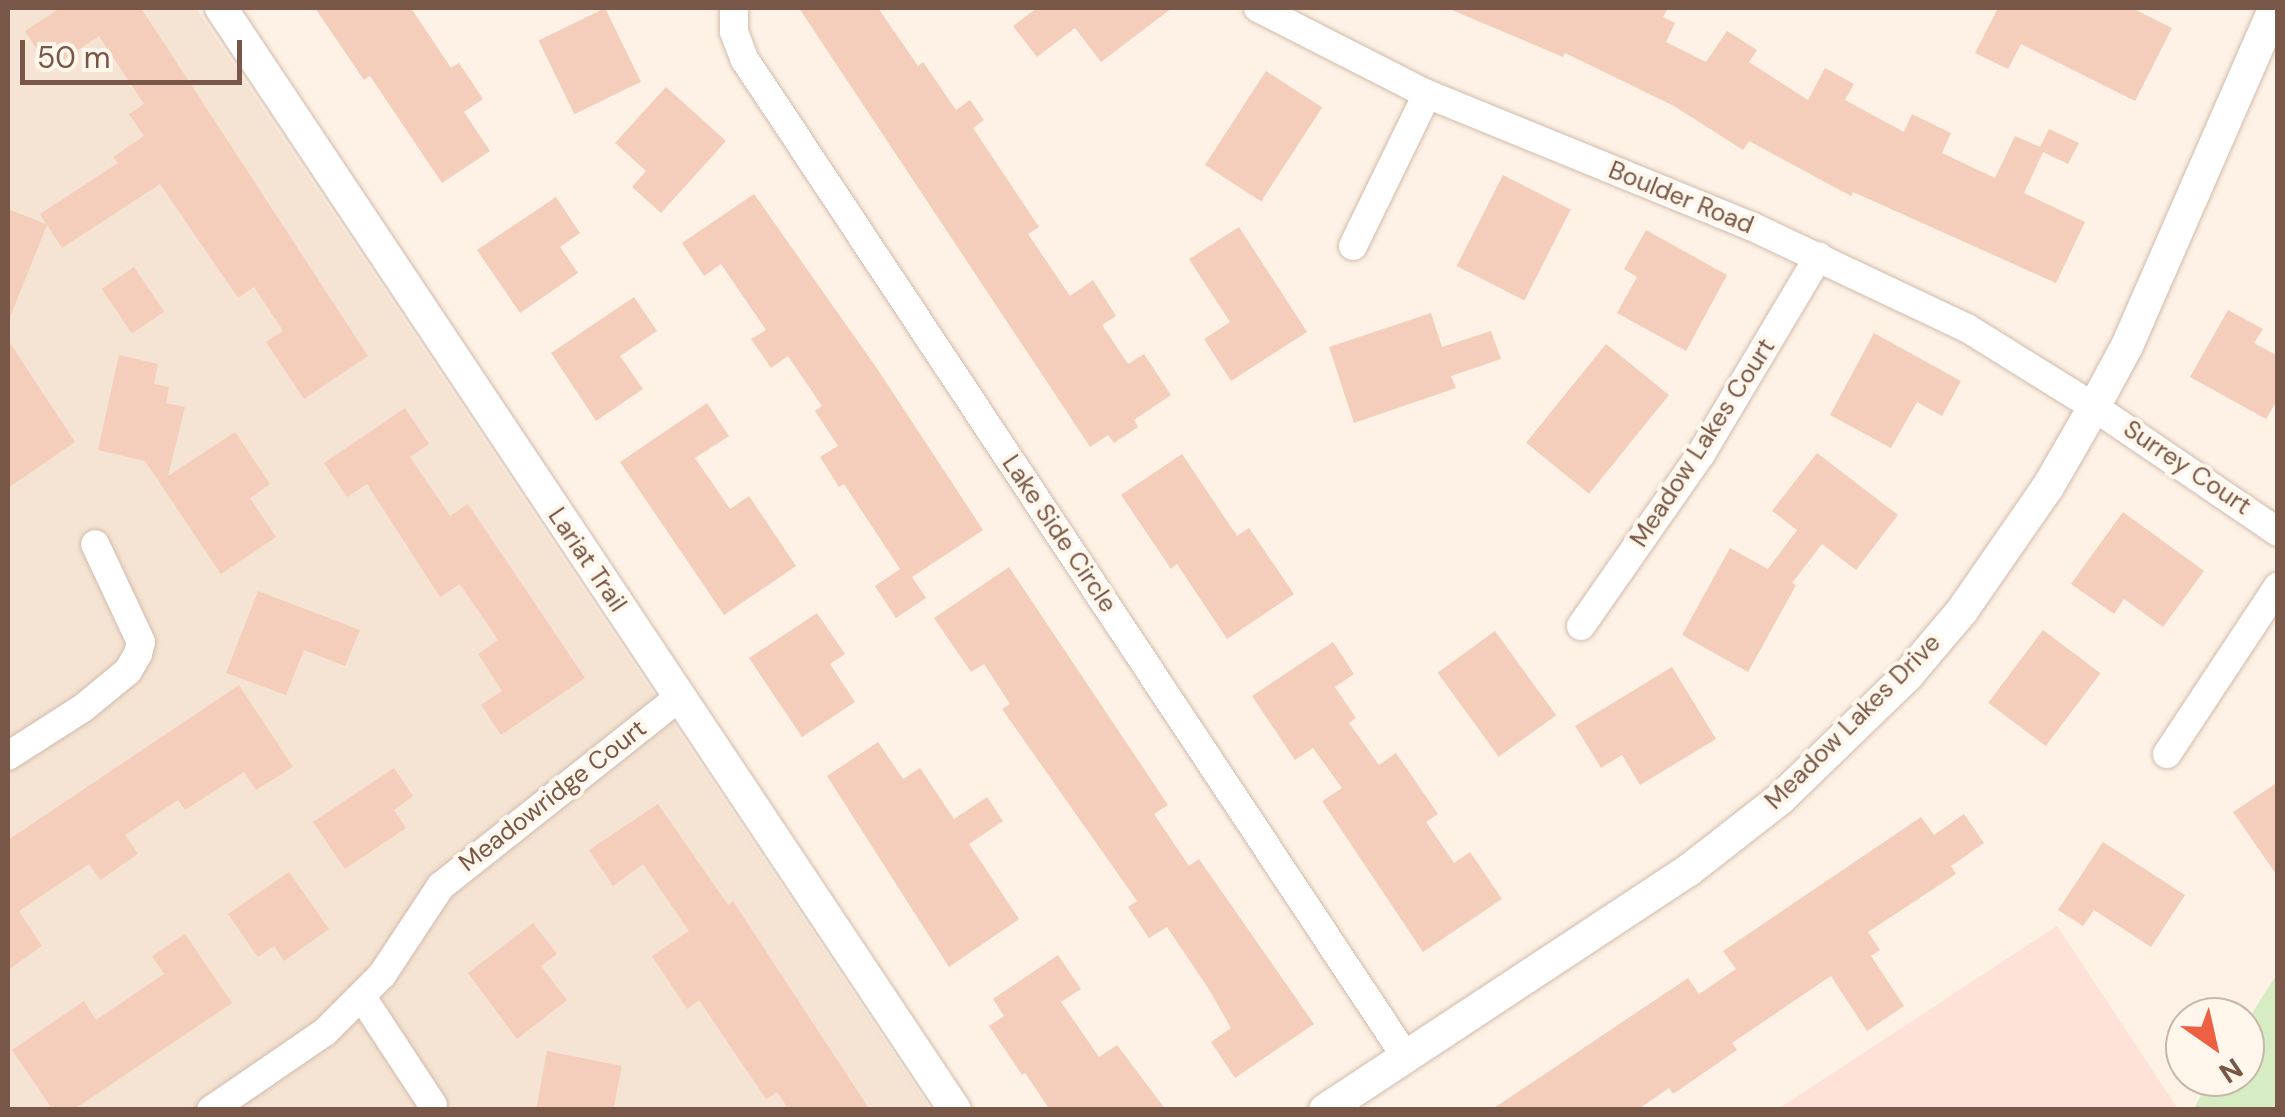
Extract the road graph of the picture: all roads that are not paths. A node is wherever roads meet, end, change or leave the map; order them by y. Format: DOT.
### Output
graph roads {
  1 [pos="221,8"];
  2 [pos="734,8"];
  3 [pos="1258,8"];
  4 [pos="2275,8"];
  5 [pos="1428,94"];
  6 [pos="1353,246"];
  7 [pos="1819,256"];
  8 [pos="2094,406"];
  9 [pos="2278,532"];
  10 [pos="95,544"];
  11 [pos="2278,586"];
  12 [pos="1580,626"];
  13 [pos="678,698"];
  14 [pos="2167,754"];
  15 [pos="8,756"];
  16 [pos="362,997"];
  17 [pos="1404,1054"];
  18 [pos="434,1105"];
  19 [pos="211,1110"];
  20 [pos="955,1110"];
  21 [pos="1325,1110"];
  1 -- 13 [label="street, Lariat Trail"];
  2 -- 17 [label="street, Lake Side Circle"];
  3 -- 5 [label="street, Boulder Road"];
  4 -- 8 [label="street, Meadow Lakes Drive"];
  5 -- 6 [label="street"];
  5 -- 7 [label="street, Boulder Road"];
  7 -- 8 [label="street, Boulder Road"];
  7 -- 12 [label="street, Meadow Lakes Court"];
  8 -- 9 [label="street, Surrey Court"];
  8 -- 17 [label="street, Meadow Lakes Drive"];
  10 -- 15 [label="street"];
  11 -- 14 [label="street"];
  13 -- 16 [label="street, Meadowridge Court"];
  13 -- 20 [label="street, Lariat Trail"];
  16 -- 18 [label="street"];
  16 -- 19 [label="street, Meadowridge Court"];
  17 -- 21 [label="street, Meadow Lakes Drive"];
}
